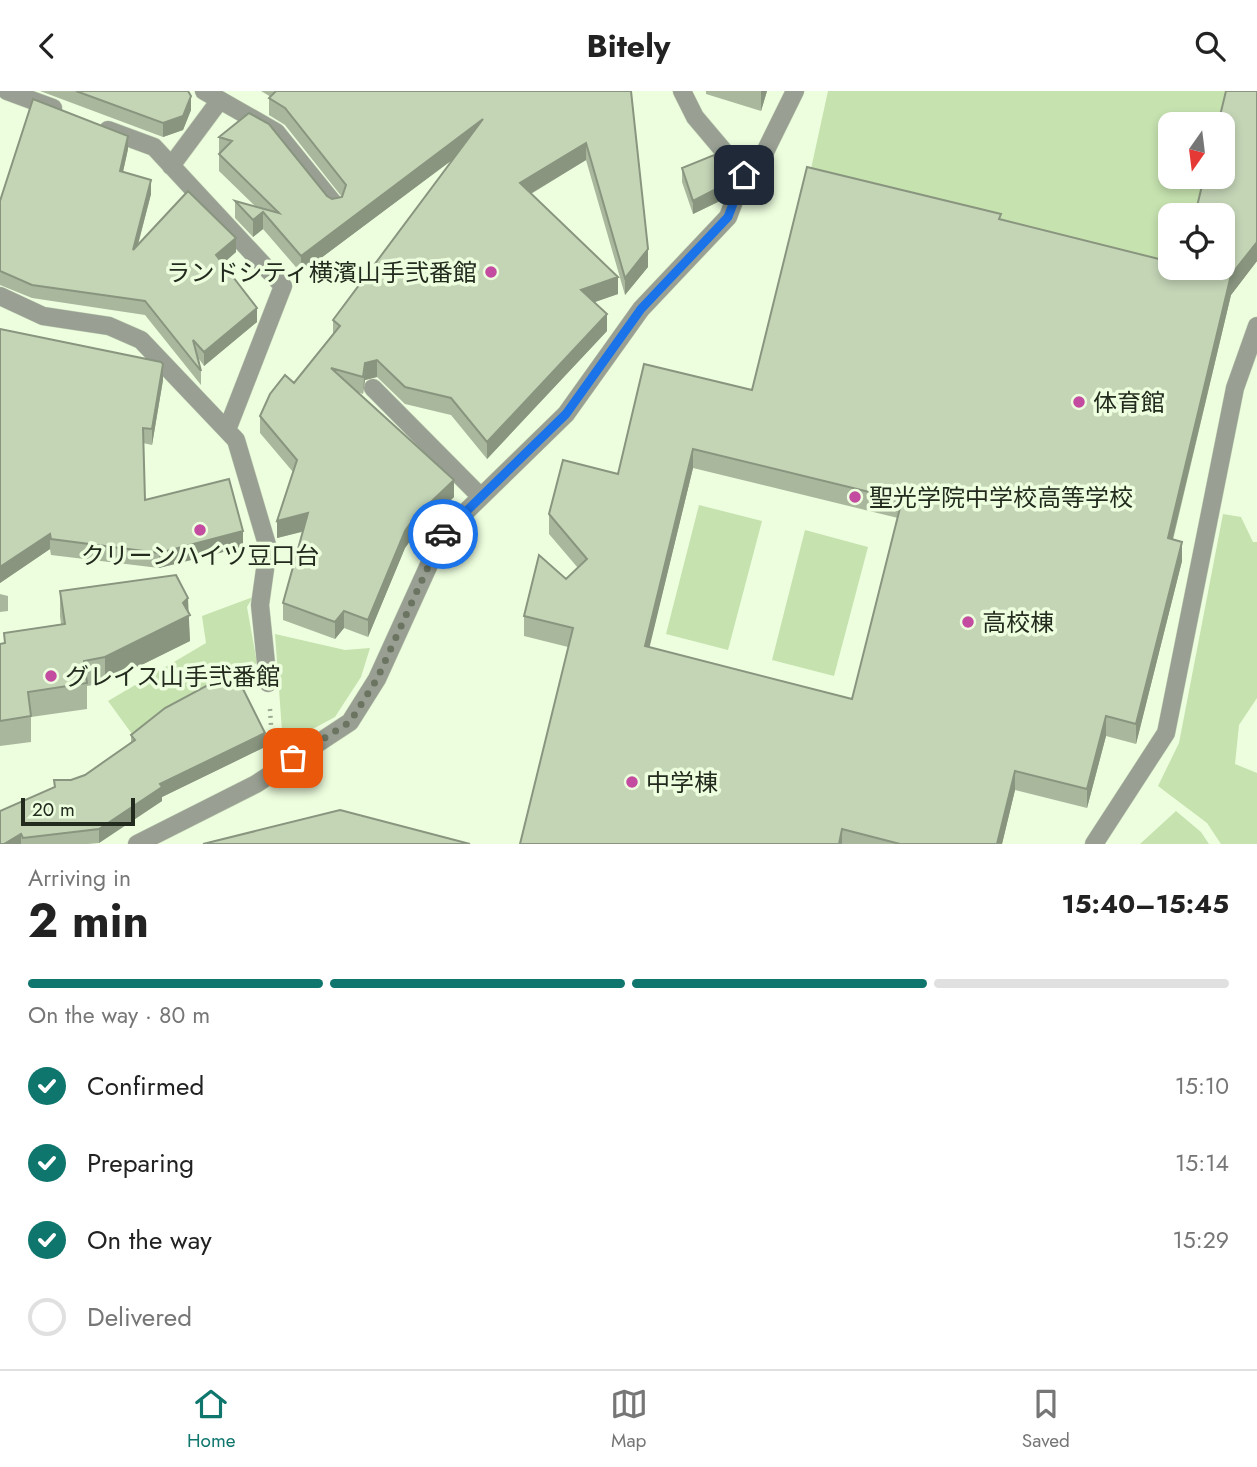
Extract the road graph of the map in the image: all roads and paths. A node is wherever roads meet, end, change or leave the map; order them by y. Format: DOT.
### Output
graph roads {
  1 [pos="5,91"];
  2 [pos="204,91"];
  3 [pos="682,91"];
  4 [pos="794,91"];
  5 [pos="0,99"];
  6 [pos="220,100"];
  7 [pos="68,114"];
  8 [pos="93,124"];
  9 [pos="172,166"];
  10 [pos="744,175"];
  11 [pos="335,205"];
  12 [pos="0,296"];
  13 [pos="1257,326"];
  14 [pos="373,388"];
  15 [pos="227,430"];
  16 [pos="481,497"];
  17 [pos="268,683"];
  18 [pos="274,772"];
  19 [pos="136,844"];
  20 [pos="1094,844"];
  1 -- 5 [label="street"];
  1 -- 7 [label="street"];
  2 -- 6 [label="street"];
  3 -- 10 [label="street"];
  4 -- 10 [label="street"];
  6 -- 9 [label="street"];
  6 -- 11 [label="street"];
  8 -- 9 [label="street"];
  9 -- 15 [label="street"];
  10 -- 16 [label="street"];
  12 -- 15 [label="street"];
  13 -- 20 [label="street"];
  14 -- 16 [label="street"];
  15 -- 17 [label="street"];
  16 -- 18 [label="street"];
  17 -- 18 [label="path"];
  18 -- 19 [label="street"];
}
